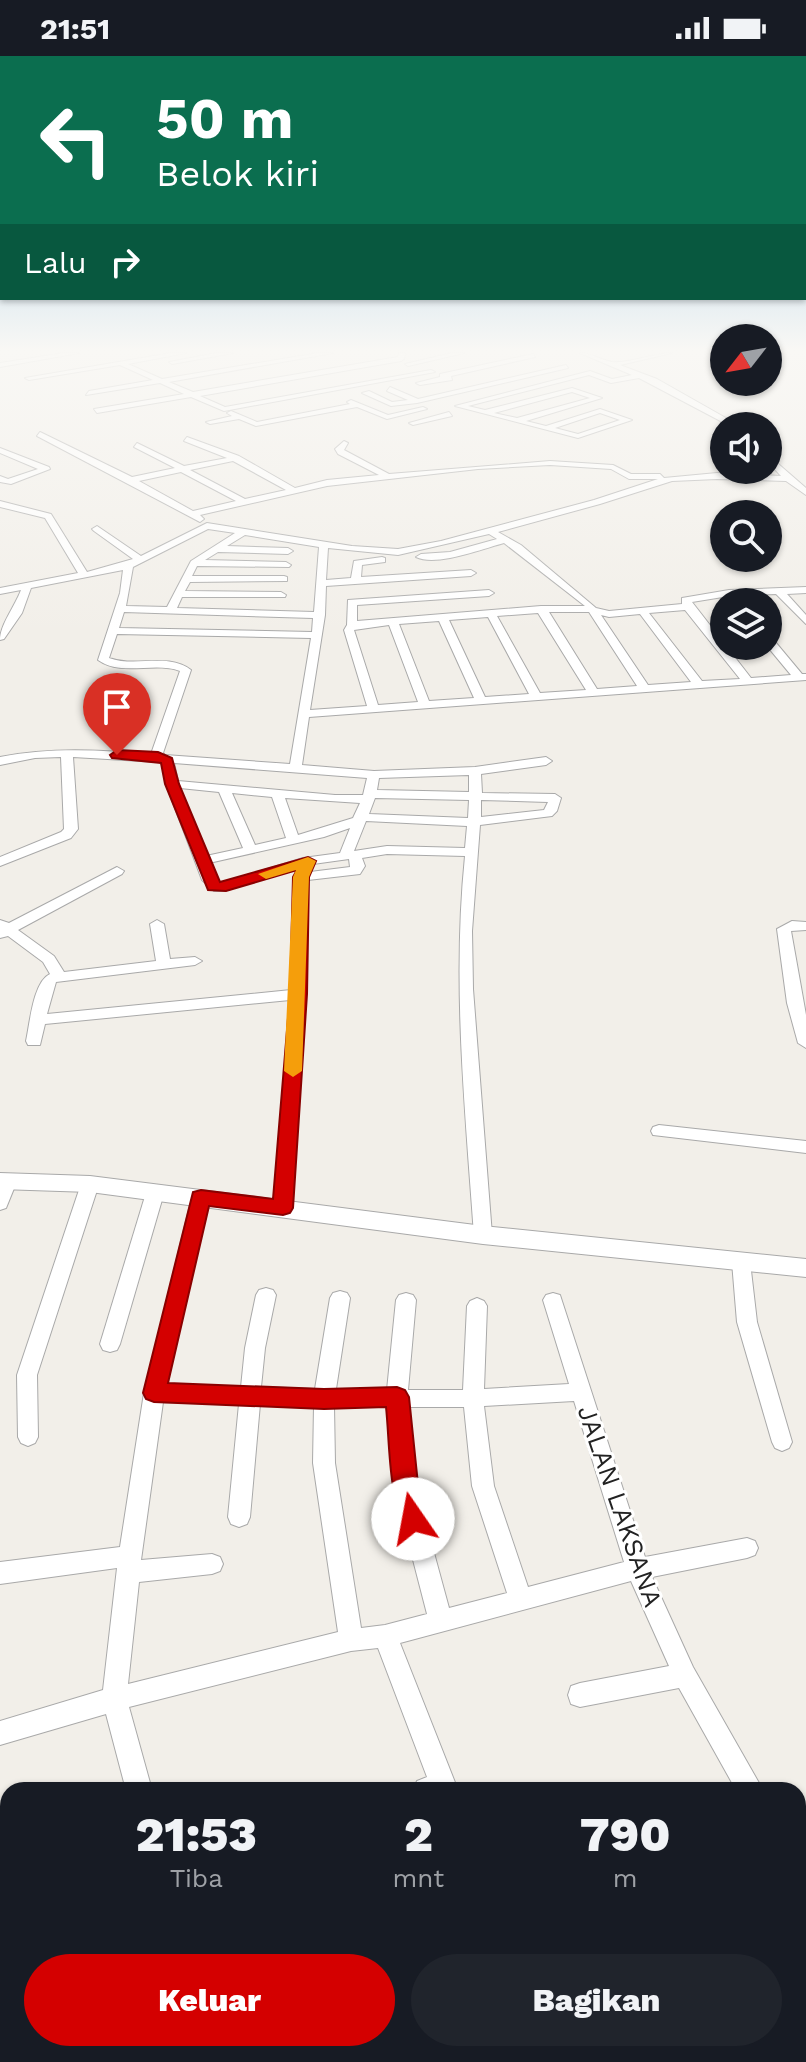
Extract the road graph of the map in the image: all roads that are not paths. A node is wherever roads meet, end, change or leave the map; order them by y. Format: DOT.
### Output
graph roads {
  1 [pos="65,447"];
  2 [pos="140,447"];
  3 [pos="207,447"];
  4 [pos="341,447"];
  5 [pos="0,450"];
  6 [pos="236,458"];
  7 [pos="185,470"];
  8 [pos="782,472"];
  9 [pos="0,476"];
  10 [pos="391,477"];
  11 [pos="671,478"];
  12 [pos="788,479"];
  13 [pos="131,480"];
  14 [pos="294,491"];
  15 [pos="806,492"];
  16 [pos="246,503"];
  17 [pos="0,504"];
  18 [pos="18,508"];
  19 [pos="0,512"];
  20 [pos="193,514"];
  21 [pos="207,526"];
  22 [pos="97,529"];
  23 [pos="491,531"];
  24 [pos="243,532"];
  25 [pos="290,538"];
  26 [pos="506,539"];
  27 [pos="324,545"];
  28 [pos="435,546"];
  29 [pos="218,549"];
  30 [pos="288,551"];
  31 [pos="451,555"];
  32 [pos="134,563"];
  33 [pos="195,563"];
  34 [pos="286,565"];
  35 [pos="471,573"];
  36 [pos="84,575"];
  37 [pos="187,579"];
  38 [pos="284,579"];
  39 [pos="356,581"];
  40 [pos="322,583"];
  41 [pos="27,586"];
  42 [pos="782,590"];
  43 [pos="806,590"];
  44 [pos="0,591"];
  45 [pos="489,593"];
  46 [pos="180,594"];
  47 [pos="782,594"];
  48 [pos="281,595"];
  49 [pos="710,598"];
  50 [pos="688,607"];
  51 [pos="120,609"];
  52 [pos="541,609"];
  53 [pos="171,610"];
  54 [pos="593,610"];
  55 [pos="278,612"];
  56 [pos="643,612"];
  57 [pos="509,613"];
  58 [pos="491,614"];
  59 [pos="320,615"];
  60 [pos="442,617"];
  61 [pos="392,620"];
  62 [pos="806,621"];
  63 [pos="352,625"];
  64 [pos="112,631"];
  65 [pos="317,635"];
  66 [pos="0,637"];
  67 [pos="782,655"];
  68 [pos="803,677"];
  69 [pos="748,681"];
  70 [pos="698,684"];
  71 [pos="645,689"];
  72 [pos="594,693"];
  73 [pos="536,697"];
  74 [pos="481,702"];
  75 [pos="425,706"];
  76 [pos="374,710"];
  77 [pos="305,714"];
  78 [pos="67,752"];
  79 [pos="158,757"];
  80 [pos="0,761"];
  81 [pos="546,761"];
  82 [pos="295,768"];
  83 [pos="475,771"];
  84 [pos="374,775"];
  85 [pos="172,784"];
  86 [pos="224,790"];
  87 [pos="277,794"];
  88 [pos="369,797"];
  89 [pos="476,797"];
  90 [pos="335,799"];
  91 [pos="358,819"];
  92 [pos="475,822"];
  93 [pos="338,828"];
  94 [pos="293,839"];
  95 [pos="250,849"];
  96 [pos="473,852"];
  97 [pos="350,856"];
  98 [pos="202,861"];
  99 [pos="308,861"];
  100 [pos="0,862"];
  101 [pos="117,871"];
  102 [pos="301,877"];
  103 [pos="157,924"];
  104 [pos="806,926"];
  105 [pos="3,929"];
  106 [pos="195,961"];
  107 [pos="164,965"];
  108 [pos="59,976"];
  109 [pos="298,994"];
  110 [pos="800,1004"];
  111 [pos="37,1020"];
  112 [pos="34,1041"];
  113 [pos="806,1043"];
  114 [pos="659,1131"];
  115 [pos="806,1147"];
  116 [pos="90,1184"];
  117 [pos="3,1188"];
  118 [pos="155,1193"];
  119 [pos="201,1197"];
  120 [pos="283,1208"];
  121 [pos="483,1235"];
  122 [pos="741,1262"];
  123 [pos="806,1268"];
  124 [pos="266,1295"];
  125 [pos="340,1298"];
  126 [pos="406,1300"];
  127 [pos="553,1300"];
  128 [pos="477,1306"];
  129 [pos="110,1344"];
  130 [pos="581,1392"];
  131 [pos="154,1393"];
  132 [pos="250,1395"];
  133 [pos="397,1397"];
  134 [pos="473,1398"];
  135 [pos="324,1399"];
  136 [pos="28,1437"];
  137 [pos="782,1442"];
  138 [pos="239,1517"];
  139 [pos="747,1548"];
  140 [pos="129,1564"];
  141 [pos="212,1564"];
  142 [pos="637,1569"];
  143 [pos="0,1573"];
  144 [pos="521,1601"];
  145 [pos="441,1622"];
  146 [pos="385,1636"];
  147 [pos="351,1640"];
  148 [pos="685,1675"];
  149 [pos="580,1695"];
  150 [pos="114,1699"];
  151 [pos="0,1733"];
  152 [pos="137,1782"];
  153 [pos="436,1782"];
  154 [pos="745,1782"];
  1 -- 13 [label="street"];
  2 -- 7 [label="street"];
  3 -- 6 [label="street"];
  4 -- 10 [label="street"];
  5 -- 9 [label="street"];
  6 -- 7 [label="street"];
  6 -- 14 [label="street"];
  7 -- 13 [label="street"];
  7 -- 16 [label="street"];
  8 -- 12 [label="street"];
  10 -- 11 [label="street"];
  10 -- 14 [label="street"];
  11 -- 12 [label="street"];
  11 -- 23 [label="street"];
  12 -- 15 [label="street"];
  13 -- 20 [label="street"];
  14 -- 16 [label="street"];
  16 -- 20 [label="street"];
  17 -- 18 [label="street"];
  18 -- 19 [label="street"];
  18 -- 36 [label="street"];
  20 -- 21 [label="street"];
  21 -- 24 [label="street"];
  21 -- 32 [label="street"];
  22 -- 32 [label="street"];
  23 -- 26 [label="street"];
  23 -- 28 [label="street"];
  24 -- 25 [label="street"];
  24 -- 29 [label="street"];
  25 -- 27 [label="street"];
  25 -- 30 [label="street"];
  26 -- 31 [label="street"];
  26 -- 54 [label="street"];
  27 -- 28 [label="street"];
  27 -- 40 [label="street"];
  28 -- 31 [label="street"];
  29 -- 30 [label="street"];
  29 -- 33 [label="street"];
  30 -- 34 [label="street"];
  31 -- 35 [label="street"];
  31 -- 39 [label="street"];
  32 -- 36 [label="street"];
  32 -- 51 [label="street"];
  33 -- 34 [label="street"];
  33 -- 37 [label="street"];
  34 -- 38 [label="street"];
  35 -- 39 [label="street"];
  35 -- 45 [label="street"];
  36 -- 41 [label="street"];
  37 -- 38 [label="street"];
  37 -- 46 [label="street"];
  38 -- 48 [label="street"];
  39 -- 40 [label="street"];
  40 -- 59 [label="street"];
  41 -- 44 [label="street"];
  41 -- 66 [label="street"];
  42 -- 43 [label="street"];
  45 -- 57 [label="street"];
  45 -- 63 [label="street"];
  46 -- 48 [label="street"];
  46 -- 53 [label="street"];
  47 -- 62 [label="street"];
  48 -- 55 [label="street"];
  49 -- 50 [label="street"];
  50 -- 56 [label="street"];
  50 -- 69 [label="street"];
  51 -- 53 [label="street"];
  51 -- 64 [label="street"];
  52 -- 54 [label="street"];
  52 -- 57 [label="street"];
  52 -- 72 [label="street"];
  53 -- 55 [label="street"];
  54 -- 56 [label="street"];
  54 -- 71 [label="street"];
  55 -- 59 [label="street"];
  56 -- 70 [label="street"];
  57 -- 58 [label="street"];
  58 -- 60 [label="street"];
  58 -- 73 [label="street"];
  59 -- 65 [label="street"];
  60 -- 61 [label="street"];
  60 -- 74 [label="street"];
  61 -- 63 [label="street"];
  61 -- 75 [label="street"];
  63 -- 76 [label="street"];
  64 -- 65 [label="street"];
  64 -- 79 [label="street"];
  65 -- 77 [label="street"];
  67 -- 68 [label="street"];
  68 -- 69 [label="street"];
  69 -- 70 [label="street"];
  70 -- 71 [label="street"];
  71 -- 72 [label="street"];
  72 -- 73 [label="street"];
  73 -- 74 [label="street"];
  74 -- 75 [label="street"];
  75 -- 76 [label="street"];
  76 -- 77 [label="street"];
  77 -- 82 [label="street"];
  78 -- 79 [label="street"];
  78 -- 80 [label="street"];
  78 -- 100 [label="street"];
  79 -- 82 [label="street"];
  79 -- 85 [label="street"];
  81 -- 83 [label="street"];
  82 -- 84 [label="street"];
  83 -- 84 [label="street"];
  83 -- 89 [label="street"];
  84 -- 88 [label="street"];
  85 -- 86 [label="street"];
  85 -- 98 [label="street"];
  86 -- 87 [label="street"];
  86 -- 95 [label="street"];
  87 -- 90 [label="street"];
  87 -- 94 [label="street"];
  88 -- 89 [label="street"];
  88 -- 90 [label="street"];
  88 -- 91 [label="street"];
  89 -- 92 [label="street"];
  89 -- 92 [label="street"];
  90 -- 93 [label="street"];
  91 -- 92 [label="street"];
  91 -- 93 [label="street"];
  91 -- 97 [label="street"];
  92 -- 96 [label="street"];
  93 -- 94 [label="street"];
  94 -- 95 [label="street"];
  95 -- 98 [label="street"];
  96 -- 97 [label="street"];
  96 -- 121 [label="street"];
  97 -- 99 [label="street"];
  97 -- 102 [label="street"];
  98 -- 99 [label="street"];
  99 -- 102 [label="street"];
  101 -- 105 [label="street"];
  102 -- 109 [label="street"];
  103 -- 107 [label="street"];
  104 -- 110 [label="street"];
  105 -- 108 [label="street"];
  106 -- 107 [label="street"];
  107 -- 108 [label="street"];
  108 -- 111 [label="street"];
  109 -- 111 [label="street"];
  109 -- 120 [label="street"];
  110 -- 113 [label="street"];
  111 -- 112 [label="street"];
  114 -- 115 [label="street"];
  116 -- 117 [label="street"];
  116 -- 118 [label="street"];
  116 -- 136 [label="street"];
  118 -- 119 [label="street"];
  118 -- 129 [label="street"];
  119 -- 120 [label="street"];
  119 -- 131 [label="street"];
  120 -- 121 [label="street"];
  121 -- 122 [label="street"];
  122 -- 123 [label="street"];
  122 -- 137 [label="street"];
  124 -- 132 [label="street"];
  125 -- 135 [label="street"];
  126 -- 133 [label="street"];
  127 -- 130 [label="street, JALAN LAKSANA"];
  128 -- 134 [label="street"];
  130 -- 134 [label="street"];
  130 -- 142 [label="street, JALAN LAKSANA"];
  131 -- 132 [label="street"];
  131 -- 140 [label="street"];
  132 -- 135 [label="street"];
  132 -- 138 [label="street"];
  133 -- 134 [label="street"];
  133 -- 135 [label="street"];
  133 -- 145 [label="street"];
  134 -- 144 [label="street"];
  135 -- 147 [label="street"];
  139 -- 142 [label="street"];
  140 -- 141 [label="street"];
  140 -- 143 [label="street"];
  140 -- 150 [label="street"];
  142 -- 144 [label="street"];
  142 -- 148 [label="street, JALAN LAKSANA"];
  144 -- 145 [label="street"];
  145 -- 146 [label="street"];
  146 -- 147 [label="street"];
  146 -- 153 [label="street"];
  147 -- 150 [label="street"];
  148 -- 149 [label="street"];
  148 -- 154 [label="street, JALAN LAKSANA"];
  150 -- 151 [label="street"];
  150 -- 152 [label="street"];
}
